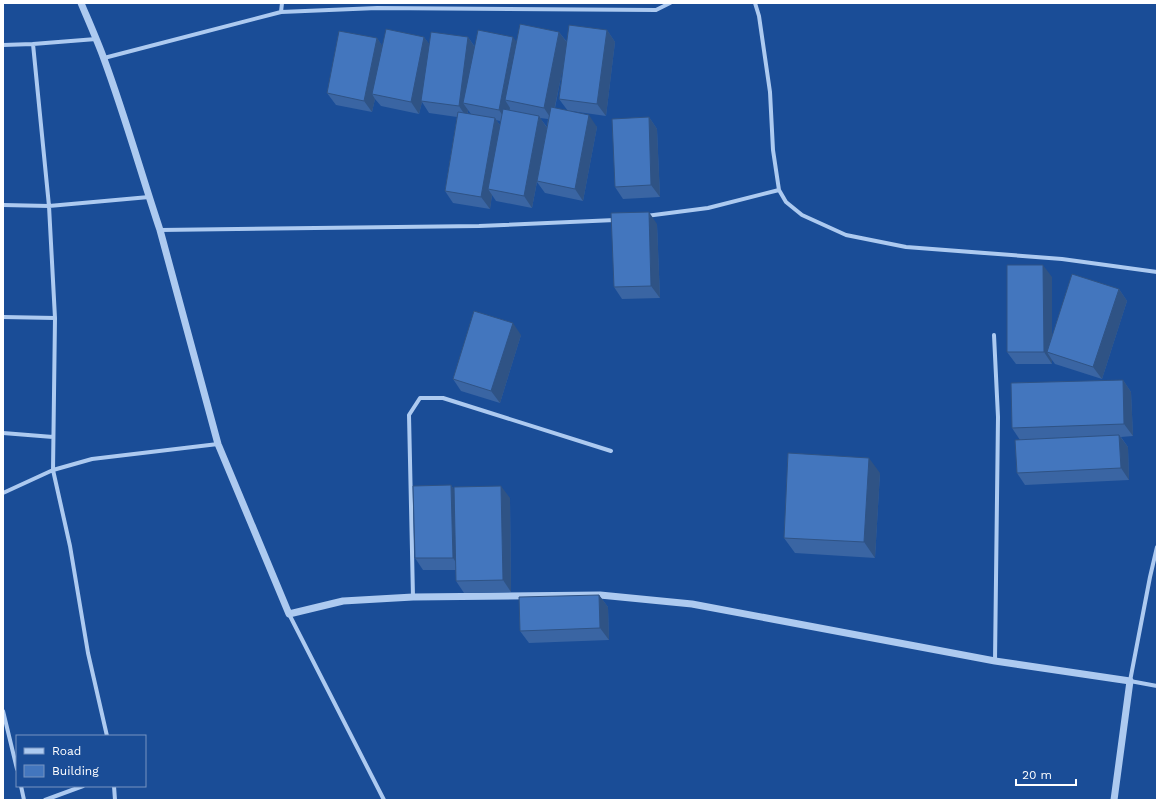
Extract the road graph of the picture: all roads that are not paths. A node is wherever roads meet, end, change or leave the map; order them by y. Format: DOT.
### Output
graph roads {
  1 [pos="81,3"];
  2 [pos="282,3"];
  3 [pos="670,3"];
  4 [pos="755,3"];
  5 [pos="281,12"];
  6 [pos="96,39"];
  7 [pos="33,44"];
  8 [pos="3,45"];
  9 [pos="104,58"];
  10 [pos="779,190"];
  11 [pos="149,197"];
  12 [pos="3,205"];
  13 [pos="49,206"];
  14 [pos="641,217"];
  15 [pos="619,220"];
  16 [pos="160,230"];
  17 [pos="1157,272"];
  18 [pos="3,317"];
  19 [pos="55,318"];
  20 [pos="994,335"];
  21 [pos="3,433"];
  22 [pos="53,437"];
  23 [pos="218,444"];
  24 [pos="611,451"];
  25 [pos="53,470"];
  26 [pos="3,493"];
  27 [pos="1157,547"];
  28 [pos="413,597"];
  29 [pos="289,614"];
  30 [pos="996,661"];
  31 [pos="1130,681"];
  32 [pos="1157,686"];
  33 [pos="3,711"];
  34 [pos="107,735"];
  35 [pos="16,765"];
  36 [pos="21,787"];
  37 [pos="80,787"];
  38 [pos="114,787"];
  39 [pos="24,800"];
  40 [pos="45,800"];
  41 [pos="115,800"];
  42 [pos="384,800"];
  43 [pos="1114,800"];
  1 -- 6 [label="street"];
  2 -- 5 [label="street"];
  3 -- 5 [label="street"];
  4 -- 10 [label="street"];
  5 -- 9 [label="street"];
  6 -- 7 [label="street"];
  6 -- 9 [label="street"];
  7 -- 8 [label="street"];
  7 -- 13 [label="street"];
  9 -- 11 [label="street"];
  10 -- 14 [label="street"];
  10 -- 17 [label="street"];
  11 -- 13 [label="street"];
  11 -- 16 [label="street"];
  12 -- 13 [label="street"];
  13 -- 19 [label="street"];
  15 -- 16 [label="street"];
  16 -- 23 [label="street"];
  18 -- 19 [label="street"];
  19 -- 22 [label="street"];
  20 -- 30 [label="street"];
  21 -- 22 [label="street"];
  22 -- 25 [label="street"];
  23 -- 25 [label="street"];
  23 -- 29 [label="street"];
  24 -- 28 [label="street"];
  25 -- 26 [label="street"];
  25 -- 34 [label="street"];
  27 -- 31 [label="street"];
  28 -- 29 [label="street"];
  28 -- 30 [label="street"];
  29 -- 42 [label="street"];
  30 -- 31 [label="street"];
  31 -- 32 [label="street"];
  31 -- 43 [label="street"];
  33 -- 35 [label="street"];
  36 -- 39 [label="street"];
  37 -- 40 [label="street"];
  38 -- 41 [label="street"];
}
